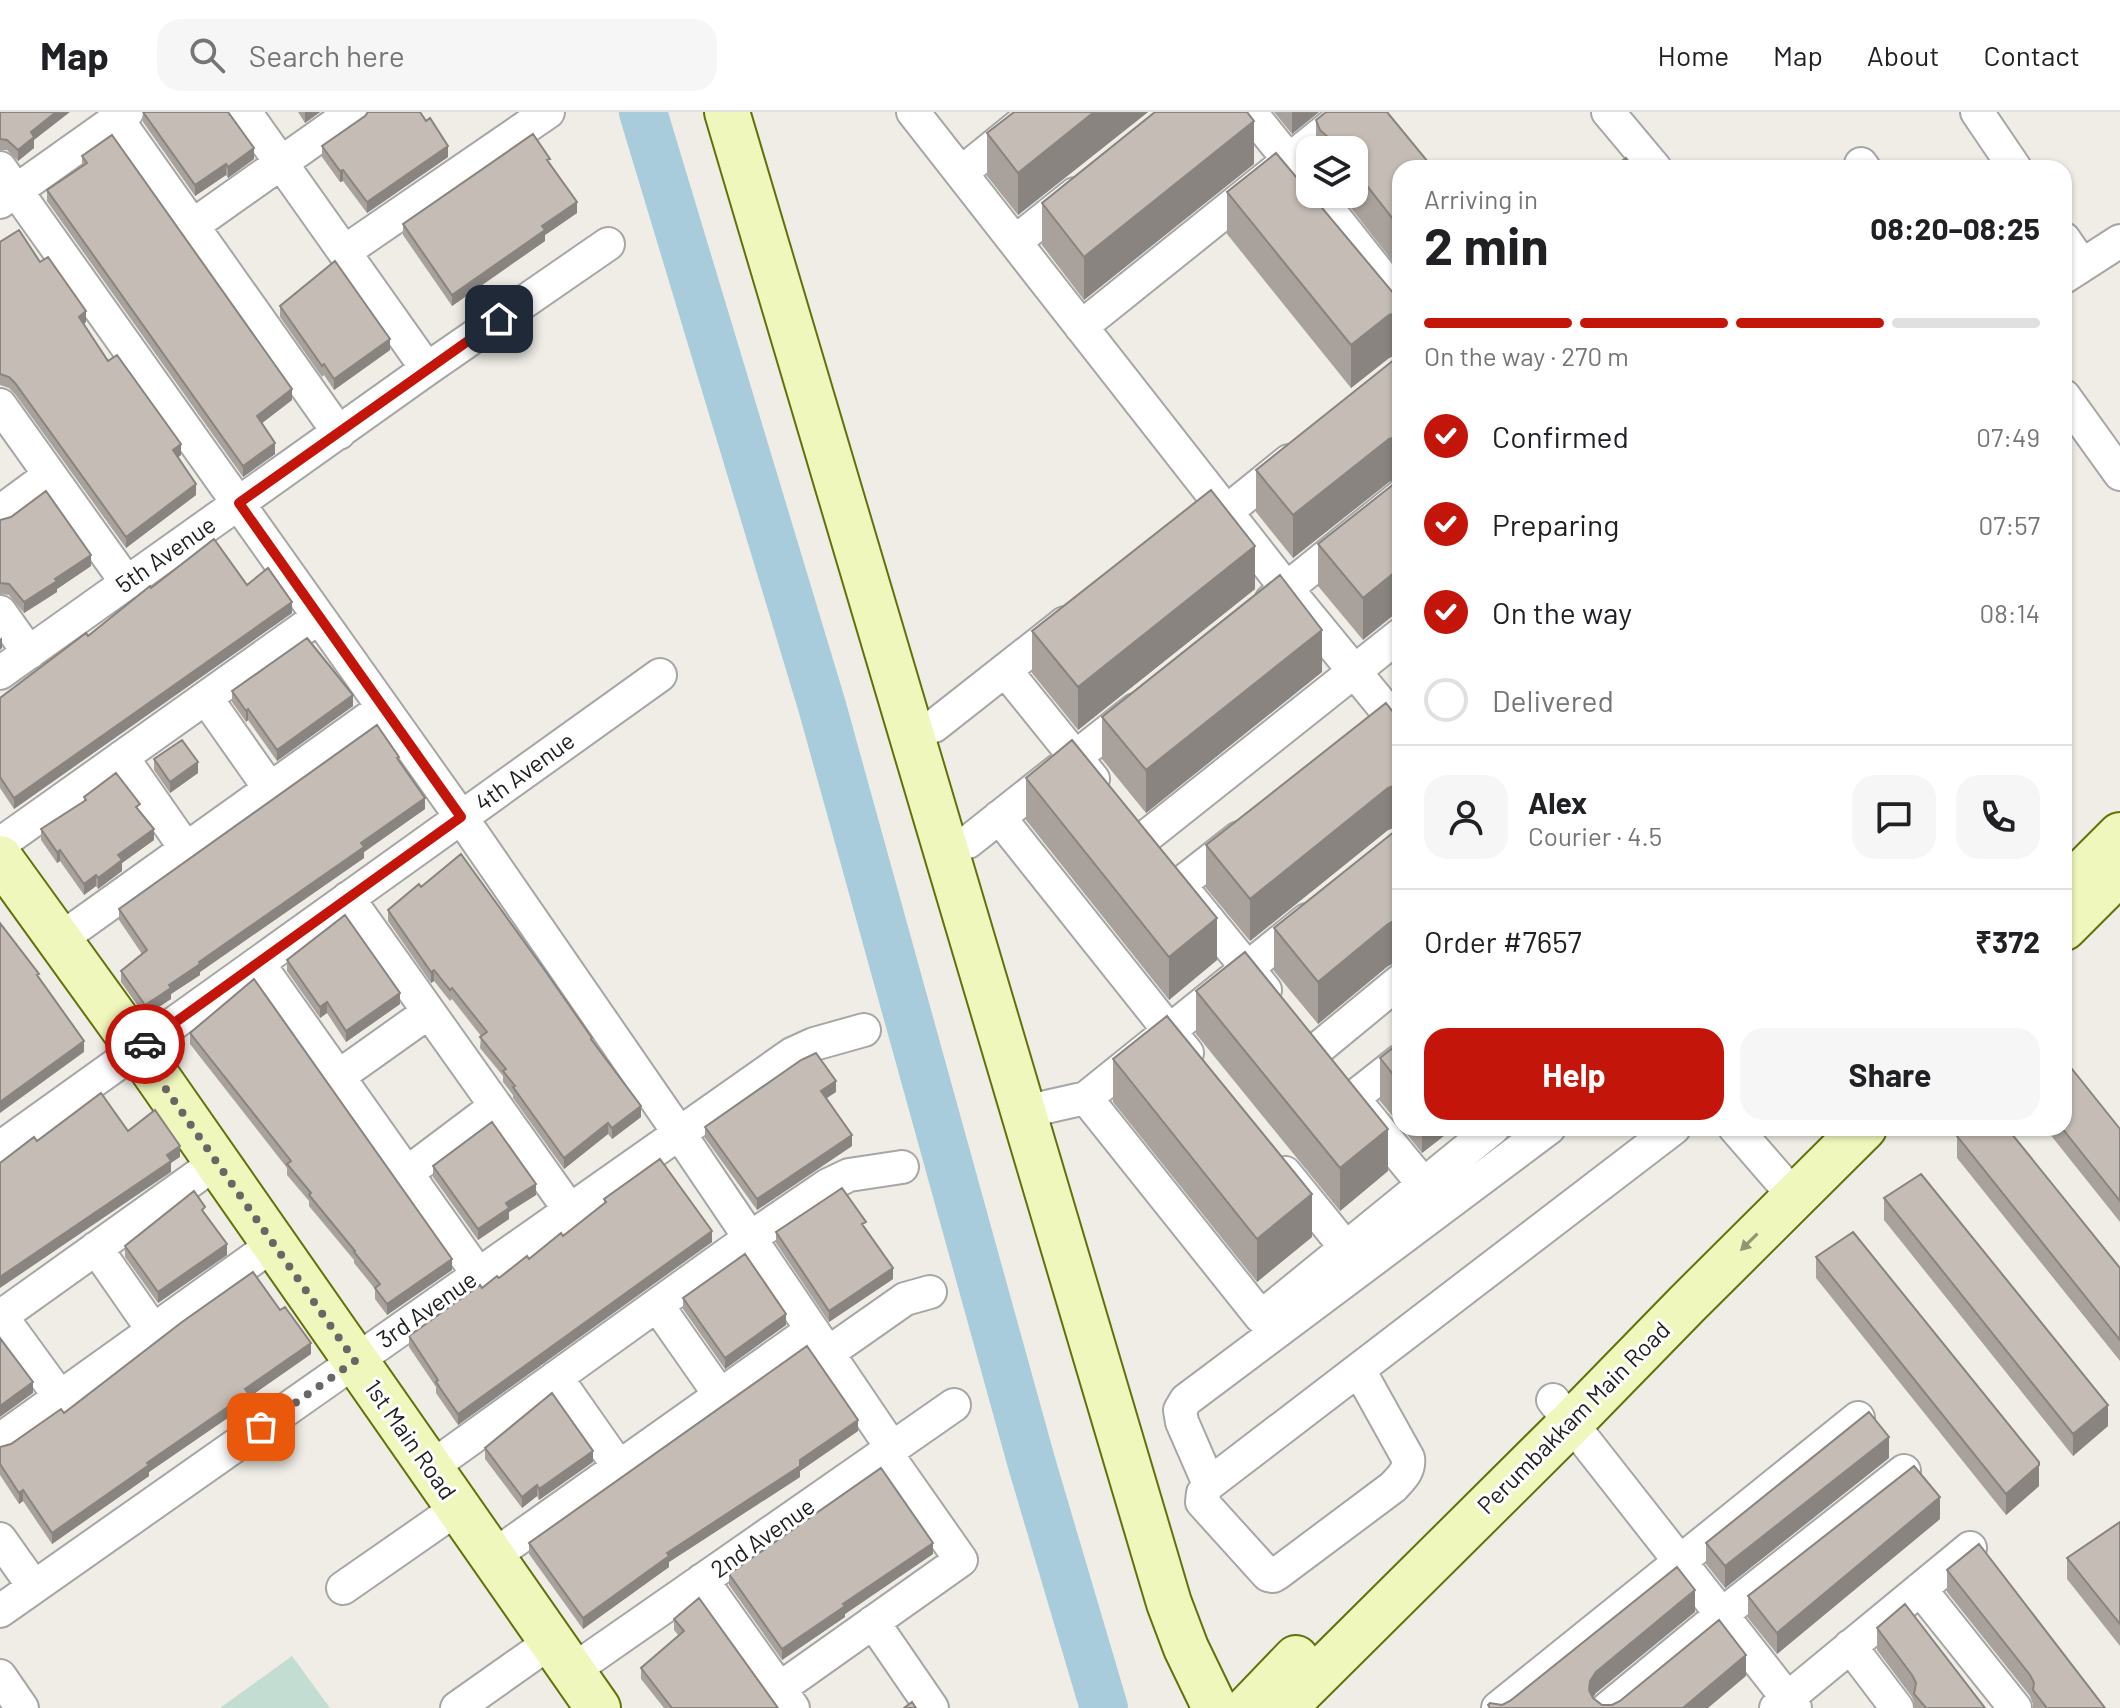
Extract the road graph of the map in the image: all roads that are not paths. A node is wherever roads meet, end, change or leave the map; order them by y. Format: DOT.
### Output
graph roads {
  1 [pos="245,112"];
  2 [pos="353,112"];
  3 [pos="548,112"];
  4 [pos="727,112"];
  5 [pos="753,112"];
  6 [pos="913,112"];
  7 [pos="1036,112"];
  8 [pos="1250,112"];
  9 [pos="1349,112"];
  10 [pos="1608,112"];
  11 [pos="1977,112"];
  12 [pos="106,119"];
  13 [pos="1289,160"];
  14 [pos="1648,160"];
  15 [pos="2010,160"];
  16 [pos="281,163"];
  17 [pos="1296,169"];
  18 [pos="961,173"];
  19 [pos="1096,177"];
  20 [pos="5,187"];
  21 [pos="1327,208"];
  22 [pos="192,226"];
  23 [pos="2120,241"];
  24 [pos="1015,242"];
  25 [pos="608,244"];
  26 [pos="344,252"];
  27 [pos="2072,259"];
  28 [pos="1392,290"];
  29 [pos="1081,327"];
  30 [pos="427,369"];
  31 [pos="0,405"];
  32 [pos="2072,407"];
  33 [pos="339,433"];
  34 [pos="1313,443"];
  35 [pos="2120,474"];
  36 [pos="50,475"];
  37 [pos="239,503"];
  38 [pos="1392,503"];
  39 [pos="1222,507"];
  40 [pos="0,512"];
  41 [pos="1194,522"];
  42 [pos="127,583"];
  43 [pos="1286,588"];
  44 [pos="1093,601"];
  45 [pos="0,612"];
  46 [pos="319,617"];
  47 [pos="1249,618"];
  48 [pos="1392,642"];
  49 [pos="29,653"];
  50 [pos="1005,670"];
  51 [pos="1355,672"];
  52 [pos="0,673"];
  53 [pos="660,675"];
  54 [pos="1163,687"];
  55 [pos="206,698"];
  56 [pos="383,708"];
  57 [pos="1392,717"];
  58 [pos="1392,724"];
  59 [pos="934,726"];
  60 [pos="1367,737"];
  61 [pos="122,757"];
  62 [pos="1075,757"];
  63 [pos="270,789"];
  64 [pos="1267,816"];
  65 [pos="461,817"];
  66 [pos="1126,820"];
  67 [pos="984,829"];
  68 [pos="2120,835"];
  69 [pos="0,844"];
  70 [pos="186,849"];
  71 [pos="0,858"];
  72 [pos="2120,872"];
  73 [pos="2072,883"];
  74 [pos="1179,885"];
  75 [pos="348,898"];
  76 [pos="1330,902"];
  77 [pos="2072,920"];
  78 [pos="59,940"];
  79 [pos="258,963"];
  80 [pos="1247,969"];
  81 [pos="1392,985"];
  82 [pos="429,1012"];
  83 [pos="864,1030"];
  84 [pos="1169,1031"];
  85 [pos="1299,1032"];
  86 [pos="138,1049"];
  87 [pos="1392,1067"];
  88 [pos="339,1076"];
  89 [pos="1209,1080"];
  90 [pos="1353,1098"];
  91 [pos="1066,1103"];
  92 [pos="496,1106"];
  93 [pos="679,1133"];
  94 [pos="1483,1136"];
  95 [pos="1538,1136"];
  96 [pos="1664,1136"];
  97 [pos="1742,1136"];
  98 [pos="1818,1136"];
  99 [pos="1853,1136"];
  100 [pos="3,1139"];
  101 [pos="1268,1152"];
  102 [pos="217,1162"];
  103 [pos="902,1167"];
  104 [pos="407,1173"];
  105 [pos="1424,1185"];
  106 [pos="1785,1186"];
  107 [pos="569,1209"];
  108 [pos="750,1238"];
  109 [pos="274,1244"];
  110 [pos="96,1248"];
  111 [pos="1346,1248"];
  112 [pos="478,1274"];
  113 [pos="930,1292"];
  114 [pos="657,1305"];
  115 [pos="1,1316"];
  116 [pos="153,1330"];
  117 [pos="820,1341"];
  118 [pos="355,1361"];
  119 [pos="1359,1370"];
  120 [pos="556,1377"];
  121 [pos="720,1395"];
  122 [pos="60,1397"];
  123 [pos="954,1405"];
  124 [pos="1562,1412"];
  125 [pos="1858,1418"];
  126 [pos="0,1440"];
  127 [pos="889,1451"];
  128 [pos="619,1467"];
  129 [pos="430,1468"];
  130 [pos="1904,1471"];
  131 [pos="1209,1484"];
  132 [pos="458,1508"];
  133 [pos="0,1539"];
  134 [pos="1970,1548"];
  135 [pos="492,1557"];
  136 [pos="1679,1562"];
  137 [pos="702,1580"];
  138 [pos="34,1587"];
  139 [pos="343,1588"];
  140 [pos="1920,1589"];
  141 [pos="0,1611"];
  142 [pos="1721,1615"];
  143 [pos="873,1622"];
  144 [pos="1850,1646"];
  145 [pos="562,1656"];
  146 [pos="0,1676"];
  147 [pos="786,1698"];
  148 [pos="1786,1705"];
  149 [pos="22,1708"];
  150 [pos="457,1708"];
  151 [pos="598,1708"];
  152 [pos="932,1708"];
  153 [pos="1215,1708"];
  154 [pos="1237,1708"];
  155 [pos="1248,1708"];
  156 [pos="1284,1708"];
  157 [pos="1498,1708"];
  158 [pos="1608,1708"];
  159 [pos="1897,1708"];
  160 [pos="2015,1708"];
  1 -- 16 [label="street"];
  2 -- 16 [label="street"];
  3 -- 26 [label="street"];
  4 -- 153 [label="street"];
  5 -- 59 [label="street"];
  6 -- 18 [label="street"];
  7 -- 18 [label="street"];
  8 -- 13 [label="street"];
  9 -- 13 [label="street"];
  10 -- 14 [label="street"];
  11 -- 15 [label="street"];
  12 -- 20 [label="street"];
  12 -- 22 [label="street"];
  13 -- 17 [label="street"];
  13 -- 29 [label="street"];
  16 -- 22 [label="street"];
  16 -- 26 [label="street"];
  18 -- 24 [label="street"];
  19 -- 24 [label="street"];
  20 -- 37 [label="street"];
  21 -- 28 [label="street"];
  22 -- 33 [label="street"];
  23 -- 27 [label="street"];
  24 -- 29 [label="street"];
  25 -- 30 [label="street, 5th Avenue"];
  26 -- 30 [label="street"];
  29 -- 39 [label="street"];
  30 -- 33 [label="street, 5th Avenue"];
  31 -- 36 [label="street"];
  32 -- 35 [label="street"];
  33 -- 37 [label="street, 5th Avenue"];
  34 -- 39 [label="street"];
  36 -- 40 [label="street"];
  36 -- 42 [label="street"];
  37 -- 42 [label="street, 5th Avenue"];
  37 -- 46 [label="street"];
  38 -- 43 [label="street"];
  39 -- 41 [label="street"];
  39 -- 43 [label="street"];
  42 -- 49 [label="street, 5th Avenue"];
  43 -- 47 [label="street"];
  43 -- 51 [label="street"];
  44 -- 50 [label="street"];
  45 -- 49 [label="street"];
  46 -- 55 [label="street"];
  46 -- 56 [label="street"];
  48 -- 51 [label="street"];
  49 -- 52 [label="street, 5th Avenue"];
  50 -- 59 [label="street"];
  50 -- 62 [label="street"];
  51 -- 57 [label="street"];
  51 -- 66 [label="street"];
  53 -- 65 [label="street, 4th Avenue"];
  54 -- 62 [label="street"];
  55 -- 61 [label="street"];
  55 -- 63 [label="street"];
  56 -- 63 [label="street"];
  56 -- 65 [label="street"];
  58 -- 60 [label="street"];
  59 -- 67 [label="street"];
  61 -- 69 [label="street"];
  61 -- 70 [label="street"];
  62 -- 66 [label="street"];
  62 -- 67 [label="street"];
  63 -- 70 [label="street"];
  64 -- 74 [label="street"];
  65 -- 75 [label="street, 4th Avenue"];
  65 -- 93 [label="street"];
  66 -- 74 [label="street"];
  67 -- 84 [label="street"];
  67 -- 91 [label="street"];
  68 -- 73 [label="street"];
  70 -- 78 [label="street"];
  71 -- 78 [label="street, 1st Main Road"];
  72 -- 77 [label="street"];
  74 -- 80 [label="street"];
  75 -- 79 [label="street, 4th Avenue"];
  75 -- 82 [label="street"];
  76 -- 80 [label="street"];
  78 -- 86 [label="street, 1st Main Road"];
  79 -- 86 [label="street, 4th Avenue"];
  79 -- 88 [label="street"];
  80 -- 84 [label="street"];
  80 -- 85 [label="street"];
  81 -- 85 [label="street"];
  82 -- 88 [label="street"];
  82 -- 92 [label="street"];
  83 -- 93 [label="street, 3rd Avenue"];
  84 -- 89 [label="street"];
  84 -- 91 [label="street"];
  85 -- 90 [label="street"];
  86 -- 100 [label="street, 4th Avenue"];
  86 -- 102 [label="street, 1st Main Road"];
  87 -- 90 [label="street"];
  88 -- 104 [label="street"];
  90 -- 105 [label="street"];
  91 -- 111 [label="street"];
  91 -- 154 [label="street"];
  92 -- 104 [label="street"];
  92 -- 107 [label="street"];
  93 -- 107 [label="street, 3rd Avenue"];
  93 -- 108 [label="street"];
  94 -- 105 [label="street"];
  95 -- 131 [label="street"];
  96 -- 119 [label="street"];
  97 -- 106 [label="street"];
  98 -- 106 [label="street, Perumbakkam Main Road"];
  99 -- 106 [label="street, Perumbakkam Main Road"];
  101 -- 111 [label="street"];
  102 -- 109 [label="street, 1st Main Road"];
  102 -- 110 [label="street"];
  103 -- 108 [label="street"];
  104 -- 112 [label="street"];
  105 -- 111 [label="street"];
  106 -- 124 [label="street, Perumbakkam Main Road"];
  107 -- 112 [label="street, 3rd Avenue"];
  108 -- 114 [label="street"];
  108 -- 117 [label="street"];
  109 -- 116 [label="street"];
  109 -- 118 [label="street, 1st Main Road"];
  110 -- 115 [label="street"];
  110 -- 116 [label="street"];
  112 -- 118 [label="street, 3rd Avenue"];
  113 -- 117 [label="street"];
  114 -- 120 [label="street"];
  114 -- 121 [label="street"];
  115 -- 122 [label="street"];
  116 -- 122 [label="street"];
  117 -- 121 [label="street"];
  117 -- 127 [label="street"];
  118 -- 129 [label="street, 1st Main Road"];
  118 -- 138 [label="street, 3rd Avenue"];
  119 -- 131 [label="street"];
  119 -- 131 [label="street"];
  120 -- 128 [label="street"];
  120 -- 129 [label="street"];
  121 -- 128 [label="street"];
  122 -- 126 [label="street"];
  123 -- 127 [label="street, 2nd Avenue"];
  124 -- 136 [label="street"];
  124 -- 155 [label="street, Perumbakkam Main Road"];
  124 -- 156 [label="street, Perumbakkam Main Road"];
  125 -- 136 [label="street"];
  127 -- 137 [label="street, 2nd Avenue"];
  127 -- 143 [label="street"];
  128 -- 135 [label="street"];
  129 -- 132 [label="street, 1st Main Road"];
  130 -- 142 [label="street"];
  132 -- 135 [label="street, 1st Main Road"];
  132 -- 139 [label="street"];
  133 -- 138 [label="street"];
  134 -- 140 [label="street"];
  135 -- 145 [label="street, 1st Main Road"];
  136 -- 142 [label="street"];
  136 -- 157 [label="street"];
  137 -- 145 [label="street, 2nd Avenue"];
  137 -- 147 [label="street"];
  138 -- 141 [label="street, 3rd Avenue"];
  140 -- 144 [label="street"];
  140 -- 160 [label="street"];
  142 -- 148 [label="street"];
  142 -- 158 [label="street"];
  143 -- 147 [label="street"];
  143 -- 152 [label="street"];
  144 -- 148 [label="street"];
  144 -- 159 [label="street"];
  145 -- 150 [label="street, 2nd Avenue"];
  145 -- 151 [label="street, 1st Main Road"];
  146 -- 149 [label="street"];
}
